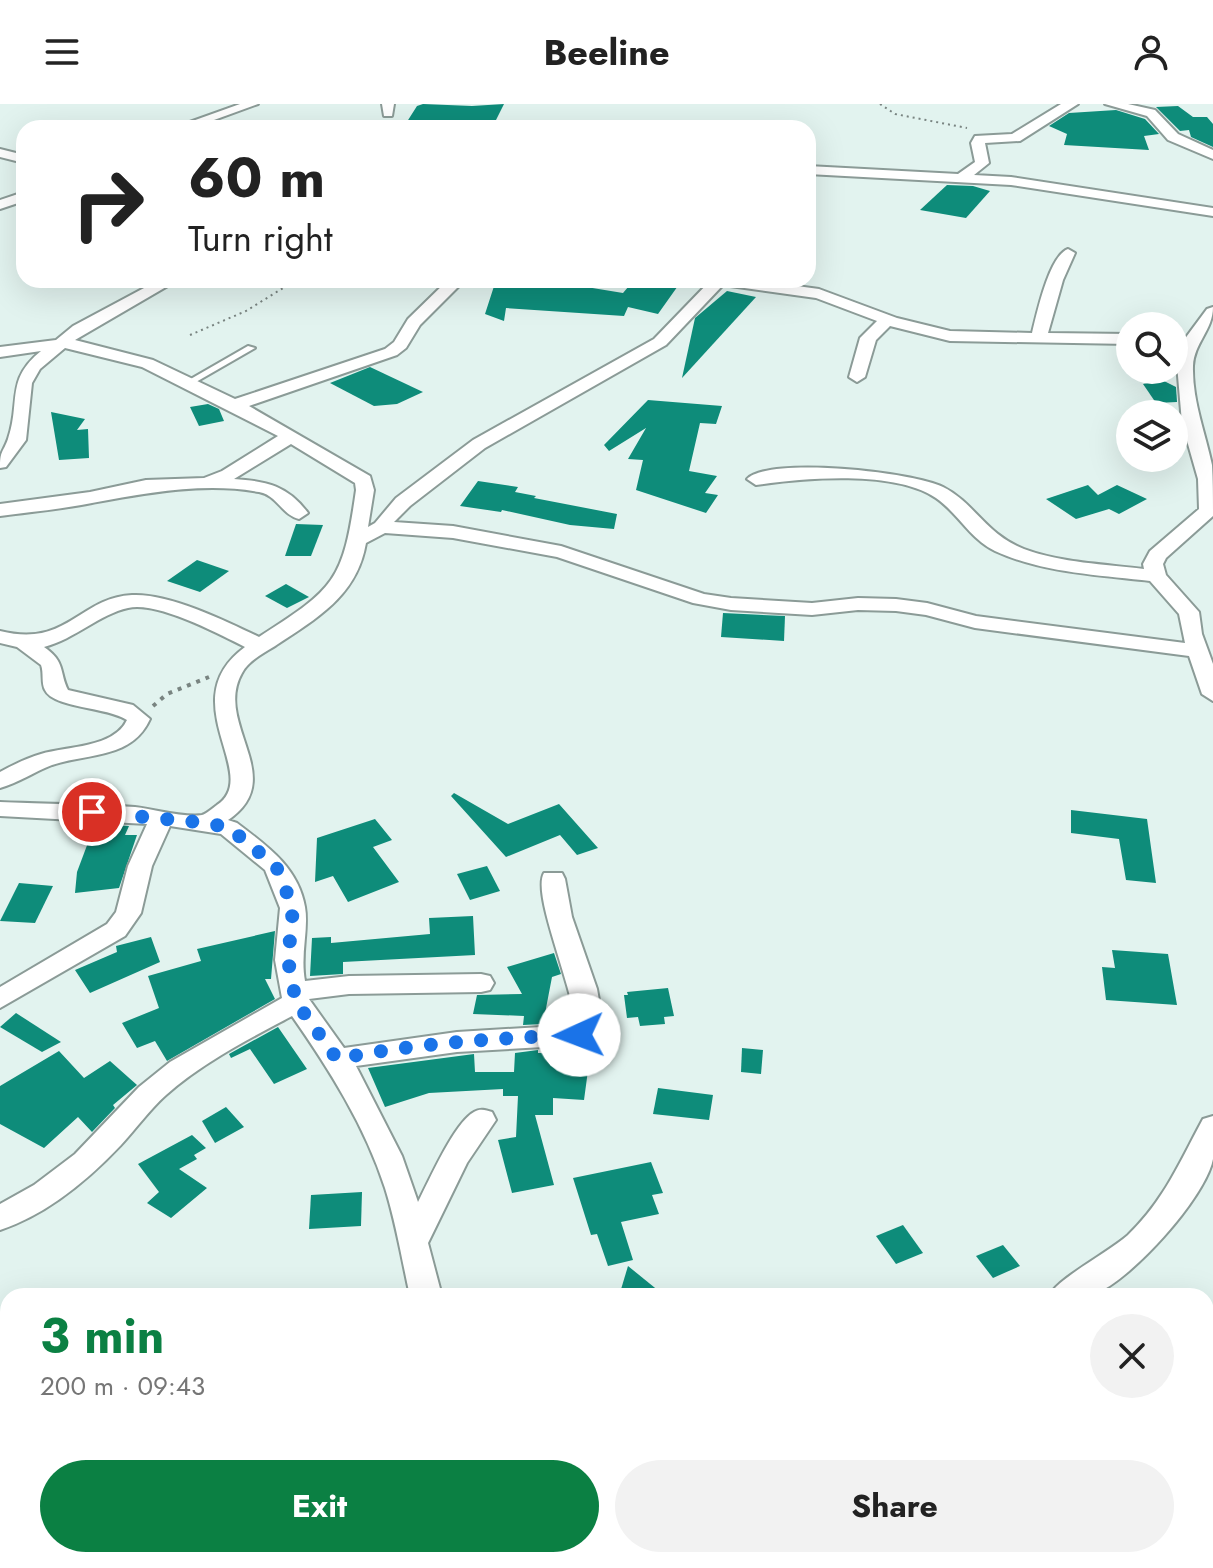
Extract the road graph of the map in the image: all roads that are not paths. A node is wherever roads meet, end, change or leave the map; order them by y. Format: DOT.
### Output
graph roads {
  1 [pos="252,104"];
  2 [pos="1072,104"];
  3 [pos="1111,104"];
  4 [pos="203,120"];
  5 [pos="1213,155"];
  6 [pos="816,170"];
  7 [pos="963,177"];
  8 [pos="1213,212"];
  9 [pos="1068,253"];
  10 [pos="154,288"];
  11 [pos="449,288"];
  12 [pos="712,288"];
  13 [pos="777,288"];
  14 [pos="1213,312"];
  15 [pos="887,320"];
  16 [pos="1188,335"];
  17 [pos="1038,338"];
  18 [pos="1116,339"];
  19 [pos="62,342"];
  20 [pos="251,348"];
  21 [pos="0,352"];
  22 [pos="857,377"];
  23 [pos="186,384"];
  24 [pos="1186,384"];
  25 [pos="234,405"];
  26 [pos="289,437"];
  27 [pos="0,463"];
  28 [pos="756,479"];
  29 [pos="205,483"];
  30 [pos="2,509"];
  31 [pos="299,513"];
  32 [pos="382,527"];
  33 [pos="359,539"];
  34 [pos="1154,576"];
  35 [pos="0,637"];
  36 [pos="26,645"];
  37 [pos="1199,651"];
  38 [pos="251,652"];
  39 [pos="1213,694"];
  40 [pos="0,781"];
  41 [pos="0,809"];
  42 [pos="162,818"];
  43 [pos="207,823"];
  44 [pos="553,879"];
  45 [pos="481,983"];
  46 [pos="295,997"];
  47 [pos="0,999"];
  48 [pos="337,1059"];
  49 [pos="482,1120"];
  50 [pos="1213,1127"];
  51 [pos="0,1218"];
  52 [pos="414,1242"];
  53 [pos="424,1288"];
  54 [pos="1079,1288"];
  1 -- 4 [label="street"];
  2 -- 7 [label="street"];
  3 -- 5 [label="street"];
  6 -- 7 [label="street"];
  7 -- 8 [label="street"];
  9 -- 17 [label="street"];
  10 -- 19 [label="street"];
  11 -- 25 [label="street"];
  12 -- 32 [label="street"];
  13 -- 15 [label="street"];
  14 -- 16 [label="street"];
  15 -- 17 [label="street"];
  15 -- 22 [label="street"];
  17 -- 18 [label="street"];
  19 -- 21 [label="street"];
  19 -- 23 [label="street"];
  19 -- 27 [label="street"];
  20 -- 23 [label="lane"];
  23 -- 25 [label="street"];
  24 -- 34 [label="street"];
  25 -- 26 [label="street"];
  26 -- 29 [label="street"];
  26 -- 33 [label="street"];
  28 -- 34 [label="street"];
  29 -- 30 [label="street"];
  29 -- 31 [label="street"];
  32 -- 33 [label="street"];
  32 -- 37 [label="street"];
  33 -- 38 [label="street"];
  34 -- 37 [label="street"];
  35 -- 36 [label="street"];
  36 -- 38 [label="street"];
  36 -- 40 [label="street"];
  37 -- 39 [label="street"];
  38 -- 43 [label="street"];
  41 -- 42 [label="street"];
  42 -- 43 [label="street"];
  42 -- 47 [label="street"];
  43 -- 46 [label="street"];
  44 -- 48 [label="street"];
  45 -- 46 [label="street"];
  46 -- 48 [label="street"];
  46 -- 51 [label="street"];
  48 -- 52 [label="street"];
  49 -- 52 [label="street"];
  50 -- 54 [label="street"];
  52 -- 53 [label="street"];
}
